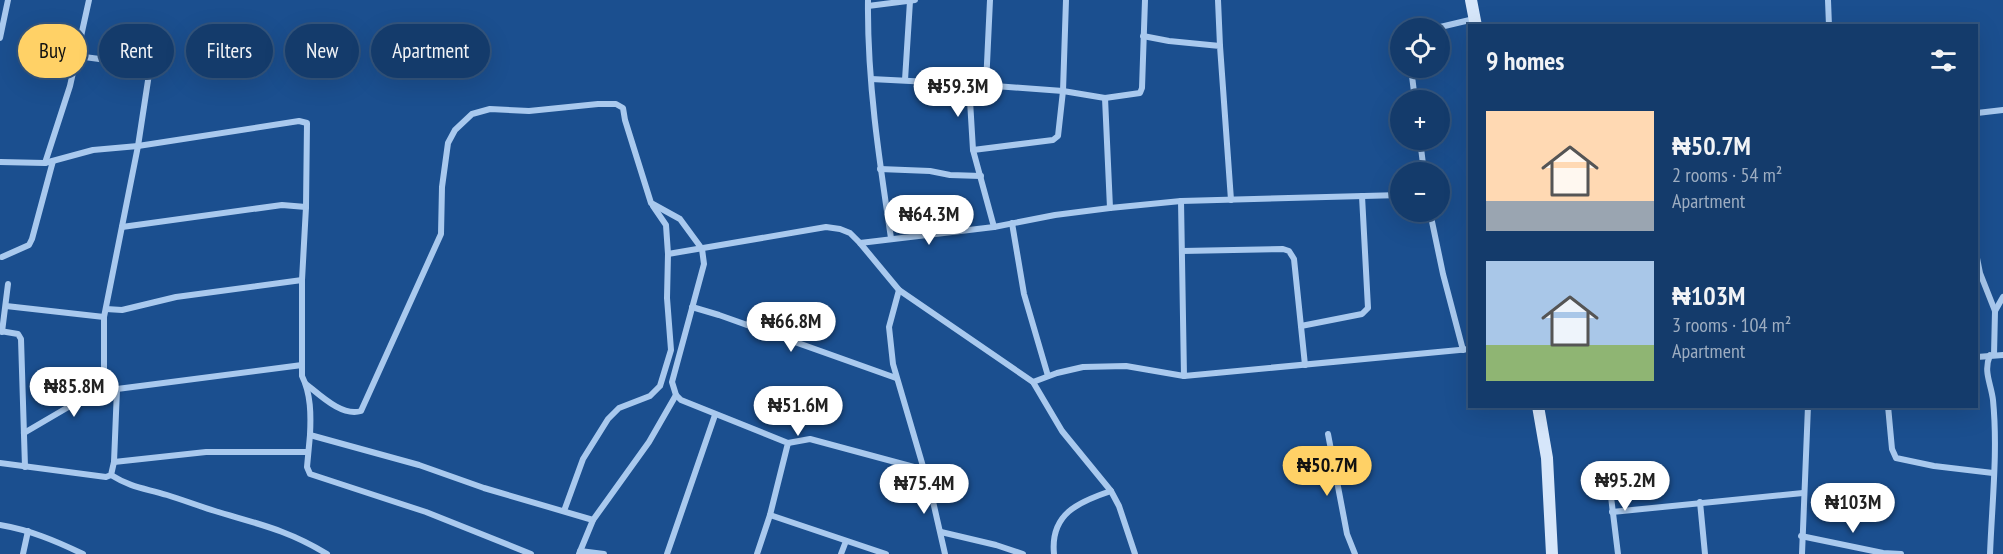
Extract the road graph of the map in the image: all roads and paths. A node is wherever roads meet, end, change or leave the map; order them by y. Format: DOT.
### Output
graph roads {
  1 [pos="8,0"];
  2 [pos="89,0"];
  3 [pos="990,0"];
  4 [pos="1066,0"];
  5 [pos="1145,0"];
  6 [pos="1218,0"];
  7 [pos="1471,0"];
  8 [pos="1828,0"];
  9 [pos="913,1"];
  10 [pos="868,3"];
  11 [pos="1475,22"];
  12 [pos="84,24"];
  13 [pos="1829,24"];
  14 [pos="1450,26"];
  15 [pos="1143,36"];
  16 [pos="0,38"];
  17 [pos="1221,46"];
  18 [pos="87,57"];
  19 [pos="72,78"];
  20 [pos="871,79"];
  21 [pos="905,80"];
  22 [pos="969,84"];
  23 [pos="987,85"];
  24 [pos="1063,91"];
  25 [pos="1105,98"];
  26 [pos="2003,110"];
  27 [pos="1978,113"];
  28 [pos="138,146"];
  29 [pos="973,150"];
  30 [pos="53,161"];
  31 [pos="0,162"];
  32 [pos="45,163"];
  33 [pos="880,169"];
  34 [pos="981,176"];
  35 [pos="1390,195"];
  36 [pos="1362,196"];
  37 [pos="1231,200"];
  38 [pos="1181,201"];
  39 [pos="651,202"];
  40 [pos="306,207"];
  41 [pos="1110,208"];
  42 [pos="1432,222"];
  43 [pos="1012,223"];
  44 [pos="122,227"];
  45 [pos="994,227"];
  46 [pos="891,238"];
  47 [pos="860,243"];
  48 [pos="702,249"];
  49 [pos="1182,251"];
  50 [pos="668,254"];
  51 [pos="2,257"];
  52 [pos="1978,261"];
  53 [pos="302,280"];
  54 [pos="8,284"];
  55 [pos="899,290"];
  56 [pos="2003,297"];
  57 [pos="6,306"];
  58 [pos="692,307"];
  59 [pos="106,309"];
  60 [pos="1995,311"];
  61 [pos="104,316"];
  62 [pos="1301,326"];
  63 [pos="1,332"];
  64 [pos="1466,350"];
  65 [pos="1992,355"];
  66 [pos="2003,355"];
  67 [pos="1978,357"];
  68 [pos="302,365"];
  69 [pos="1305,365"];
  70 [pos="1048,376"];
  71 [pos="1184,376"];
  72 [pos="896,378"];
  73 [pos="1033,382"];
  74 [pos="306,384"];
  75 [pos="117,389"];
  76 [pos="104,393"];
  77 [pos="676,395"];
  78 [pos="1538,408"];
  79 [pos="1808,408"];
  80 [pos="1888,408"];
  81 [pos="715,415"];
  82 [pos="24,433"];
  83 [pos="1328,434"];
  84 [pos="310,435"];
  85 [pos="788,443"];
  86 [pos="308,452"];
  87 [pos="114,462"];
  88 [pos="0,463"];
  89 [pos="25,467"];
  90 [pos="925,471"];
  91 [pos="1608,472"];
  92 [pos="1993,472"];
  93 [pos="111,475"];
  94 [pos="1111,491"];
  95 [pos="1803,493"];
  96 [pos="1700,502"];
  97 [pos="564,511"];
  98 [pos="1612,512"];
  99 [pos="770,515"];
  100 [pos="593,520"];
  101 [pos="0,525"];
  102 [pos="28,531"];
  103 [pos="941,532"];
  104 [pos="1801,536"];
  105 [pos="846,541"];
  106 [pos="579,552"];
  107 [pos="1883,553"];
  108 [pos="22,554"];
  109 [pos="83,554"];
  110 [pos="327,554"];
  111 [pos="531,554"];
  112 [pos="604,554"];
  113 [pos="667,554"];
  114 [pos="757,554"];
  115 [pos="841,554"];
  116 [pos="886,554"];
  117 [pos="945,554"];
  118 [pos="1023,554"];
  119 [pos="1054,554"];
  120 [pos="1135,554"];
  121 [pos="1355,554"];
  122 [pos="1552,554"];
  123 [pos="1618,554"];
  124 [pos="1705,554"];
  125 [pos="1802,554"];
  126 [pos="1901,554"];
  127 [pos="1990,554"];
  1 -- 16 [label="street"];
  2 -- 12 [label="street"];
  3 -- 23 [label="street"];
  4 -- 24 [label="street"];
  5 -- 15 [label="street"];
  6 -- 17 [label="street"];
  7 -- 11 [label="street"];
  8 -- 13 [label="street"];
  9 -- 10 [label="street"];
  9 -- 21 [label="street"];
  10 -- 20 [label="street"];
  11 -- 14 [label="street"];
  15 -- 17 [label="street"];
  15 -- 25 [label="street"];
  17 -- 37 [label="street"];
  18 -- 28 [label="street"];
  19 -- 32 [label="street"];
  20 -- 21 [label="street"];
  20 -- 33 [label="street"];
  21 -- 22 [label="street"];
  22 -- 23 [label="street"];
  22 -- 29 [label="street"];
  23 -- 24 [label="street"];
  24 -- 25 [label="street"];
  24 -- 29 [label="street"];
  25 -- 41 [label="street"];
  26 -- 27 [label="street"];
  28 -- 30 [label="street"];
  28 -- 40 [label="street"];
  28 -- 44 [label="street"];
  29 -- 34 [label="street"];
  30 -- 32 [label="street"];
  30 -- 51 [label="street"];
  31 -- 32 [label="street"];
  33 -- 34 [label="street"];
  33 -- 46 [label="street"];
  34 -- 45 [label="street"];
  35 -- 36 [label="street"];
  36 -- 37 [label="street"];
  36 -- 62 [label="street"];
  37 -- 38 [label="street"];
  38 -- 41 [label="street"];
  38 -- 49 [label="street"];
  39 -- 48 [label="street"];
  39 -- 50 [label="street"];
  39 -- 74 [label="street"];
  40 -- 44 [label="street"];
  40 -- 53 [label="street"];
  41 -- 43 [label="street"];
  42 -- 64 [label="street"];
  43 -- 45 [label="street"];
  43 -- 70 [label="street"];
  44 -- 59 [label="street"];
  45 -- 46 [label="street"];
  46 -- 47 [label="street"];
  47 -- 48 [label="street"];
  47 -- 55 [label="street"];
  48 -- 50 [label="street"];
  48 -- 58 [label="street"];
  49 -- 62 [label="street"];
  49 -- 71 [label="street"];
  50 -- 97 [label="street"];
  52 -- 60 [label="street"];
  53 -- 59 [label="street"];
  53 -- 68 [label="street"];
  54 -- 57 [label="street"];
  55 -- 72 [label="street"];
  55 -- 73 [label="street"];
  56 -- 60 [label="street"];
  57 -- 61 [label="street"];
  57 -- 63 [label="street"];
  58 -- 72 [label="street"];
  58 -- 77 [label="street"];
  59 -- 61 [label="street"];
  60 -- 65 [label="street"];
  61 -- 76 [label="street"];
  62 -- 69 [label="street"];
  63 -- 82 [label="street"];
  64 -- 69 [label="street"];
  65 -- 66 [label="street"];
  65 -- 67 [label="street"];
  65 -- 92 [label="street"];
  68 -- 74 [label="street"];
  68 -- 75 [label="street"];
  69 -- 71 [label="street"];
  70 -- 71 [label="street"];
  70 -- 73 [label="street"];
  72 -- 90 [label="street"];
  73 -- 94 [label="street"];
  74 -- 84 [label="street"];
  75 -- 76 [label="street"];
  75 -- 87 [label="street"];
  76 -- 82 [label="street"];
  77 -- 81 [label="street"];
  77 -- 100 [label="street"];
  78 -- 122 [label="street"];
  79 -- 95 [label="street"];
  80 -- 92 [label="street"];
  81 -- 85 [label="street"];
  81 -- 113 [label="street"];
  82 -- 89 [label="street"];
  83 -- 121 [label="street"];
  84 -- 86 [label="street"];
  84 -- 97 [label="street"];
  85 -- 90 [label="street"];
  85 -- 99 [label="street"];
  86 -- 87 [label="street"];
  86 -- 111 [label="street"];
  87 -- 93 [label="street"];
  88 -- 89 [label="street"];
  89 -- 93 [label="street"];
  90 -- 103 [label="street"];
  91 -- 98 [label="street"];
  92 -- 127 [label="street"];
  93 -- 110 [label="street"];
  94 -- 119 [label="street"];
  94 -- 120 [label="street"];
  95 -- 96 [label="street"];
  95 -- 104 [label="street"];
  96 -- 98 [label="street"];
  96 -- 124 [label="street"];
  97 -- 100 [label="street"];
  98 -- 123 [label="street"];
  99 -- 105 [label="street"];
  99 -- 114 [label="street"];
  100 -- 106 [label="street"];
  101 -- 102 [label="street"];
  102 -- 108 [label="street"];
  102 -- 109 [label="street"];
  103 -- 117 [label="street"];
  103 -- 118 [label="street"];
  104 -- 107 [label="street"];
  104 -- 125 [label="street"];
  105 -- 115 [label="street"];
  105 -- 116 [label="street"];
  106 -- 112 [label="street"];
  107 -- 126 [label="street"];
}
